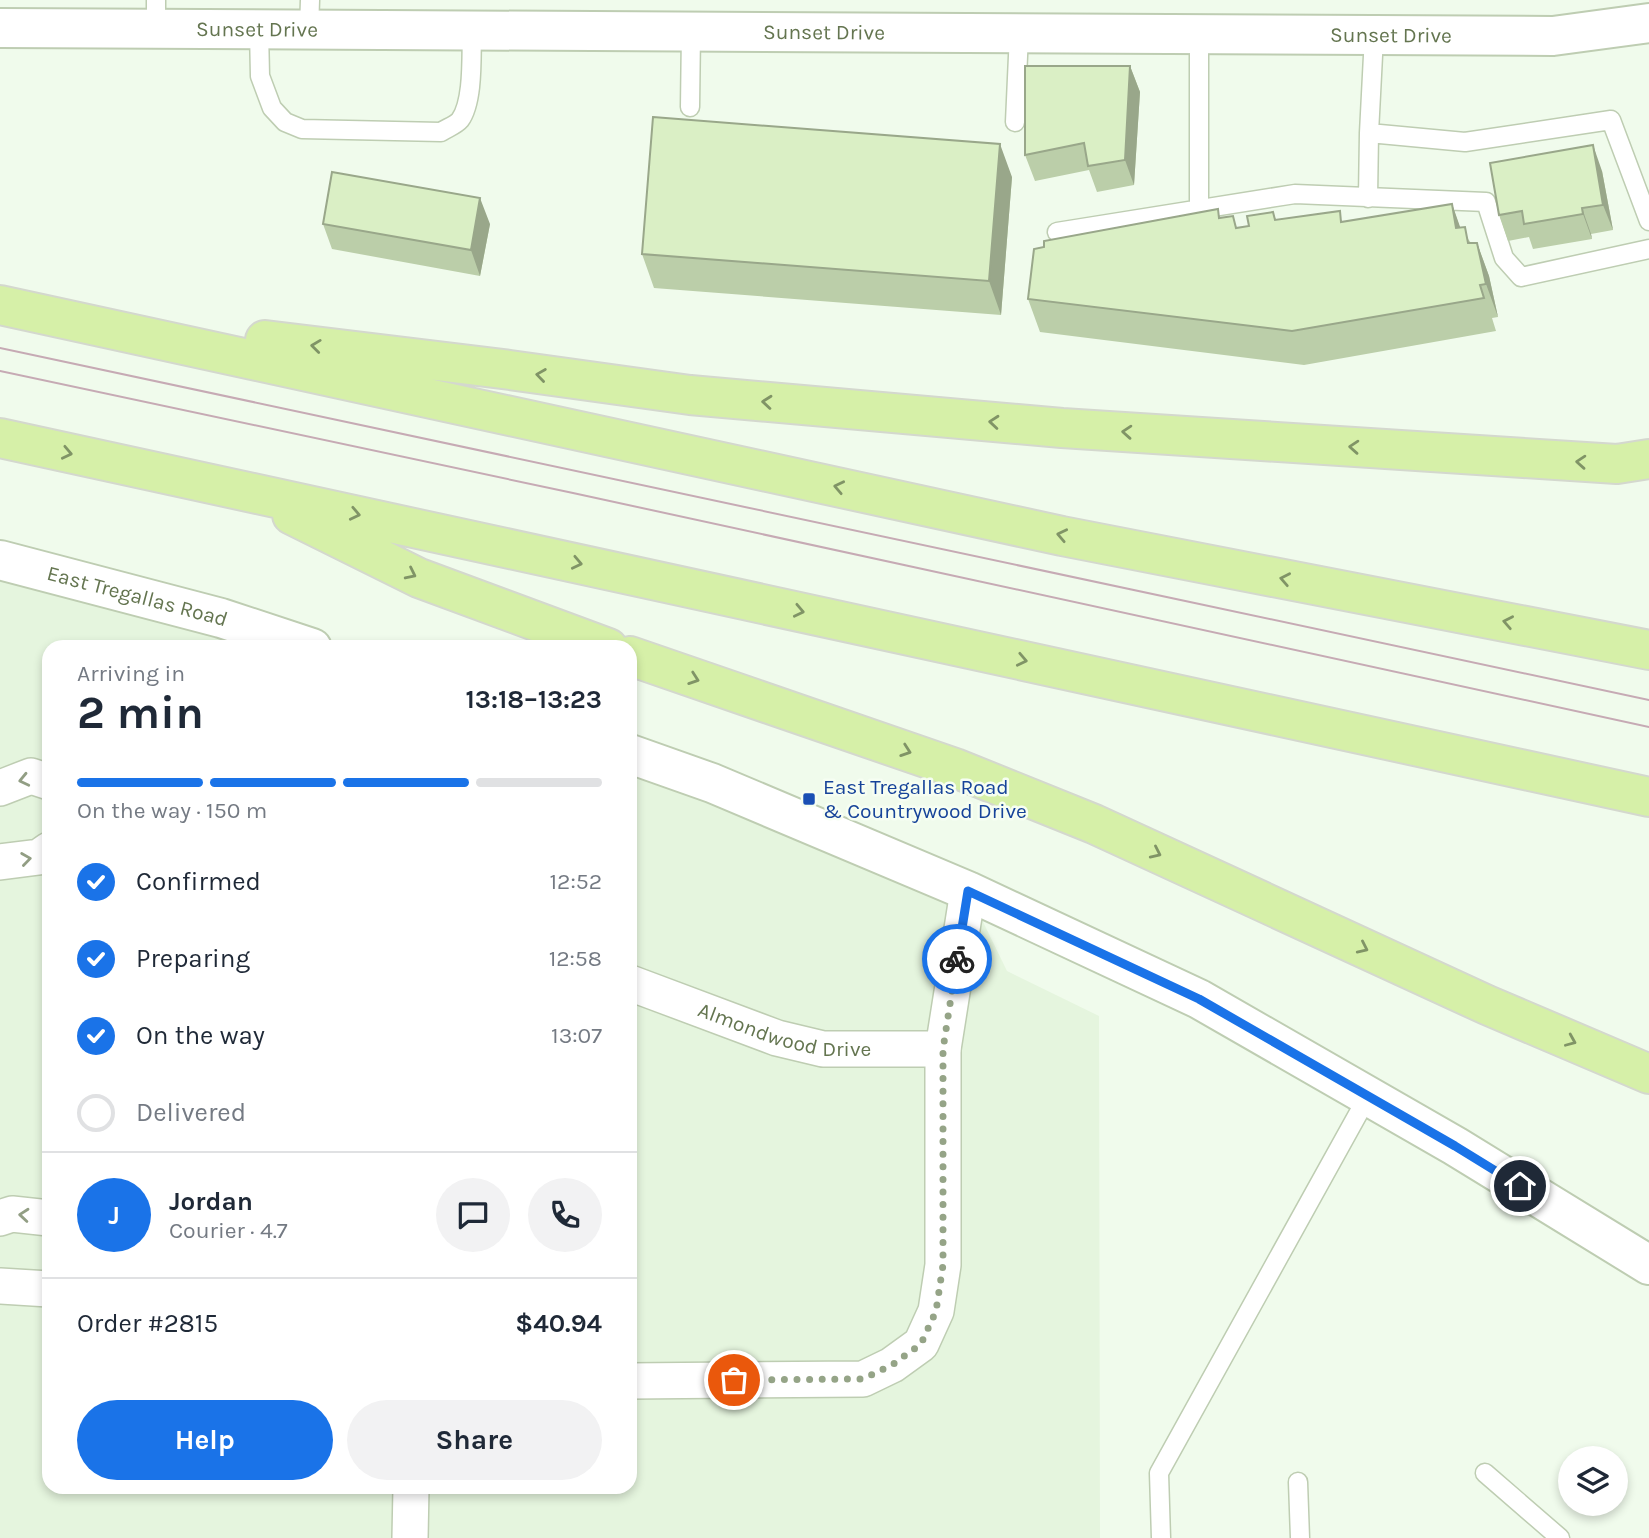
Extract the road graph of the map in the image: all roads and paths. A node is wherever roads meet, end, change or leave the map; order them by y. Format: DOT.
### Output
graph roads {
  1 [pos="156,15"];
  2 [pos="309,15"];
  3 [pos="1649,23"];
  4 [pos="0,28"];
  5 [pos="260,30"];
  6 [pos="472,31"];
  7 [pos="691,32"];
  8 [pos="1019,34"];
  9 [pos="1199,35"];
  10 [pos="1374,36"];
  11 [pos="690,107"];
  12 [pos="1015,122"];
  13 [pos="1369,133"];
  14 [pos="1368,198"];
  15 [pos="1199,209"];
  16 [pos="1649,221"];
  17 [pos="1057,232"];
  18 [pos="1649,249"];
  19 [pos="10,307"];
  20 [pos="0,438"];
  21 [pos="1649,459"];
  22 [pos="240,489"];
  23 [pos="0,560"];
  24 [pos="1575,635"];
  25 [pos="288,640"];
  26 [pos="586,640"];
  27 [pos="1649,644"];
  28 [pos="1649,650"];
  29 [pos="637,658"];
  30 [pos="637,756"];
  31 [pos="42,780"];
  32 [pos="0,788"];
  33 [pos="1649,797"];
  34 [pos="42,855"];
  35 [pos="0,862"];
  36 [pos="968,891"];
  37 [pos="637,987"];
  38 [pos="943,1049"];
  39 [pos="1649,1074"];
  40 [pos="1368,1096"];
  41 [pos="42,1217"];
  42 [pos="0,1218"];
  43 [pos="1649,1265"];
  44 [pos="0,1286"];
  45 [pos="42,1289"];
  46 [pos="637,1381"];
  47 [pos="1485,1473"];
  48 [pos="1298,1482"];
  49 [pos="411,1494"];
  50 [pos="410,1538"];
  51 [pos="1161,1538"];
  52 [pos="1300,1538"];
  53 [pos="1560,1538"];
  1 -- 4 [label="street, Sunset Drive"];
  1 -- 5 [label="street, Sunset Drive"];
  2 -- 5 [label="street, Sunset Drive"];
  2 -- 6 [label="street, Sunset Drive"];
  3 -- 10 [label="street, Sunset Drive"];
  5 -- 6 [label="lane"];
  6 -- 7 [label="street, Sunset Drive"];
  7 -- 8 [label="street, Sunset Drive"];
  7 -- 11 [label="lane"];
  8 -- 9 [label="street, Sunset Drive"];
  8 -- 12 [label="lane"];
  9 -- 10 [label="street, Sunset Drive"];
  9 -- 15 [label="lane"];
  10 -- 13 [label="lane"];
  13 -- 14 [label="lane"];
  13 -- 16 [label="lane"];
  14 -- 15 [label="lane"];
  14 -- 18 [label="lane"];
  15 -- 17 [label="lane"];
  21 -- 19 [label="highway, one-way"];
  24 -- 19 [label="highway, one-way"];
  20 -- 22 [label="highway, one-way"];
  22 -- 26 [label="highway, one-way"];
  22 -- 33 [label="highway, one-way"];
  23 -- 25 [label="street, East Tregallas Road"];
  24 -- 27 [label="highway"];
  24 -- 28 [label="highway"];
  29 -- 39 [label="highway, one-way"];
  30 -- 36 [label="street"];
  31 -- 32 [label="street, one-way"];
  35 -- 34 [label="street, one-way"];
  36 -- 38 [label="street"];
  36 -- 40 [label="street"];
  37 -- 38 [label="street, Almondwood Drive"];
  38 -- 46 [label="street"];
  40 -- 43 [label="street"];
  40 -- 51 [label="lane"];
  41 -- 42 [label="street, one-way"];
  44 -- 45 [label="street"];
  47 -- 53 [label="lane"];
  48 -- 52 [label="lane"];
  49 -- 50 [label="street"];
}
